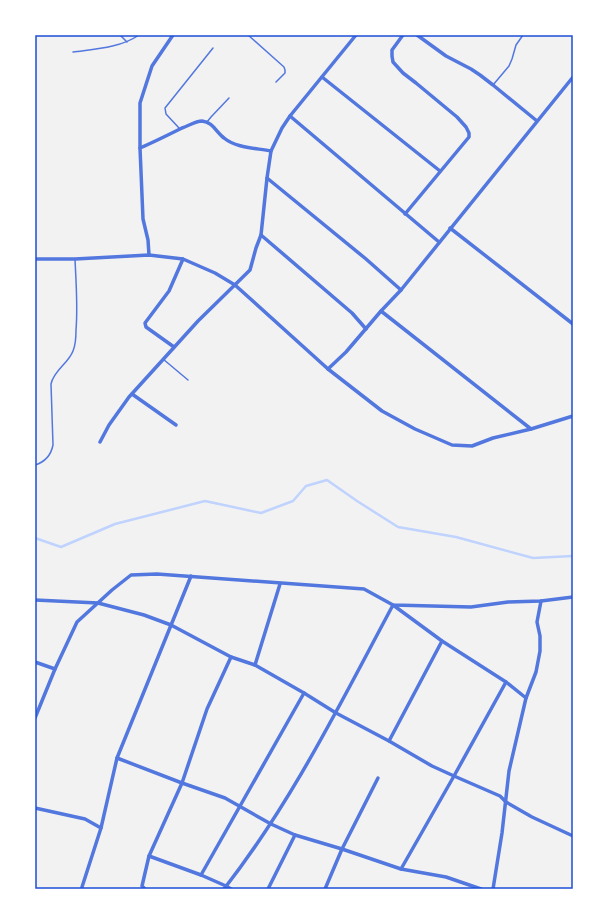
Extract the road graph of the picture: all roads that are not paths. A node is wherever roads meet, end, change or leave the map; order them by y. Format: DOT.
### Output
graph roads {
  1 [pos="120,35"];
  2 [pos="139,35"];
  3 [pos="173,35"];
  4 [pos="248,35"];
  5 [pos="356,35"];
  6 [pos="403,35"];
  7 [pos="417,35"];
  8 [pos="523,35"];
  9 [pos="127,42"];
  10 [pos="213,48"];
  11 [pos="73,52"];
  12 [pos="322,76"];
  13 [pos="573,77"];
  14 [pos="276,82"];
  15 [pos="493,85"];
  16 [pos="229,98"];
  17 [pos="290,116"];
  18 [pos="536,121"];
  19 [pos="207,122"];
  20 [pos="181,129"];
  21 [pos="140,148"];
  22 [pos="271,151"];
  23 [pos="440,171"];
  24 [pos="267,178"];
  25 [pos="404,214"];
  26 [pos="450,228"];
  27 [pos="261,235"];
  28 [pos="439,242"];
  29 [pos="149,256"];
  30 [pos="35,258"];
  31 [pos="75,259"];
  32 [pos="183,259"];
  33 [pos="235,285"];
  34 [pos="401,290"];
  35 [pos="381,311"];
  36 [pos="573,324"];
  37 [pos="366,329"];
  38 [pos="174,346"];
  39 [pos="163,359"];
  40 [pos="328,369"];
  41 [pos="188,380"];
  42 [pos="132,394"];
  43 [pos="573,416"];
  44 [pos="176,425"];
  45 [pos="531,429"];
  46 [pos="100,442"];
  47 [pos="35,465"];
  48 [pos="191,576"];
  49 [pos="280,584"];
  50 [pos="573,597"];
  51 [pos="35,600"];
  52 [pos="541,601"];
  53 [pos="98,603"];
  54 [pos="393,605"];
  55 [pos="171,625"];
  56 [pos="442,641"];
  57 [pos="230,657"];
  58 [pos="35,662"];
  59 [pos="255,666"];
  60 [pos="55,669"];
  61 [pos="506,682"];
  62 [pos="304,693"];
  63 [pos="526,698"];
  64 [pos="336,713"];
  65 [pos="35,718"];
  66 [pos="389,741"];
  67 [pos="117,758"];
  68 [pos="454,776"];
  69 [pos="378,778"];
  70 [pos="182,783"];
  71 [pos="506,802"];
  72 [pos="240,807"];
  73 [pos="35,808"];
  74 [pos="271,824"];
  75 [pos="101,828"];
  76 [pos="573,829"];
  77 [pos="295,835"];
  78 [pos="572,835"];
  79 [pos="342,848"];
  80 [pos="149,856"];
  81 [pos="401,869"];
  82 [pos="201,875"];
  83 [pos="82,887"];
  84 [pos="143,887"];
  85 [pos="225,888"];
  86 [pos="231,889"];
  87 [pos="268,889"];
  88 [pos="325,889"];
  89 [pos="481,889"];
  90 [pos="493,889"];
  1 -- 9 [label="lane"];
  2 -- 9 [label="lane"];
  3 -- 21 [label="street"];
  4 -- 14 [label="lane"];
  5 -- 12 [label="street"];
  6 -- 23 [label="street"];
  7 -- 15 [label="street"];
  8 -- 15 [label="lane"];
  9 -- 11 [label="lane"];
  10 -- 20 [label="lane"];
  12 -- 17 [label="street"];
  12 -- 23 [label="street"];
  13 -- 18 [label="street"];
  15 -- 18 [label="street"];
  16 -- 19 [label="lane"];
  17 -- 22 [label="street"];
  17 -- 25 [label="street"];
  18 -- 26 [label="street"];
  19 -- 20 [label="street"];
  19 -- 22 [label="street"];
  20 -- 21 [label="street"];
  21 -- 29 [label="street"];
  22 -- 24 [label="street"];
  23 -- 25 [label="street"];
  24 -- 27 [label="street"];
  24 -- 34 [label="street"];
  25 -- 28 [label="street"];
  26 -- 28 [label="street"];
  26 -- 36 [label="street"];
  27 -- 33 [label="street"];
  27 -- 37 [label="street"];
  28 -- 34 [label="street"];
  29 -- 31 [label="street"];
  29 -- 32 [label="street"];
  30 -- 31 [label="street"];
  31 -- 47 [label="lane"];
  32 -- 33 [label="street"];
  32 -- 38 [label="street"];
  33 -- 38 [label="street"];
  33 -- 40 [label="street"];
  34 -- 35 [label="street"];
  35 -- 37 [label="street"];
  35 -- 45 [label="street"];
  37 -- 40 [label="street"];
  38 -- 39 [label="street"];
  39 -- 41 [label="lane"];
  39 -- 42 [label="street"];
  40 -- 45 [label="street"];
  42 -- 44 [label="street"];
  42 -- 46 [label="street"];
  43 -- 45 [label="street"];
  48 -- 49 [label="street"];
  48 -- 53 [label="street"];
  48 -- 55 [label="street"];
  49 -- 54 [label="street"];
  49 -- 59 [label="street"];
  50 -- 52 [label="street"];
  51 -- 53 [label="street"];
  52 -- 54 [label="street"];
  52 -- 63 [label="street"];
  53 -- 55 [label="street"];
  53 -- 60 [label="street"];
  54 -- 56 [label="street"];
  54 -- 64 [label="street"];
  55 -- 57 [label="street"];
  55 -- 67 [label="street"];
  56 -- 61 [label="street"];
  56 -- 66 [label="street"];
  57 -- 59 [label="street"];
  57 -- 70 [label="street"];
  58 -- 60 [label="street"];
  59 -- 62 [label="street"];
  60 -- 65 [label="street"];
  61 -- 63 [label="street"];
  61 -- 68 [label="street"];
  62 -- 64 [label="street"];
  62 -- 72 [label="street"];
  63 -- 71 [label="street"];
  64 -- 66 [label="street"];
  64 -- 74 [label="street"];
  66 -- 68 [label="street"];
  67 -- 70 [label="street"];
  67 -- 75 [label="street"];
  68 -- 71 [label="street"];
  68 -- 81 [label="street"];
  69 -- 79 [label="street"];
  70 -- 72 [label="street"];
  70 -- 80 [label="street"];
  71 -- 78 [label="street"];
  71 -- 90 [label="street"];
  72 -- 74 [label="street"];
  72 -- 82 [label="street"];
  73 -- 75 [label="street"];
  74 -- 77 [label="street"];
  74 -- 85 [label="street"];
  75 -- 83 [label="street"];
  76 -- 78 [label="street"];
  77 -- 79 [label="street"];
  77 -- 87 [label="street"];
  79 -- 81 [label="street"];
  79 -- 88 [label="street"];
  80 -- 82 [label="street"];
  80 -- 84 [label="street"];
  81 -- 89 [label="street"];
  82 -- 85 [label="street"];
  85 -- 86 [label="street"];
}
